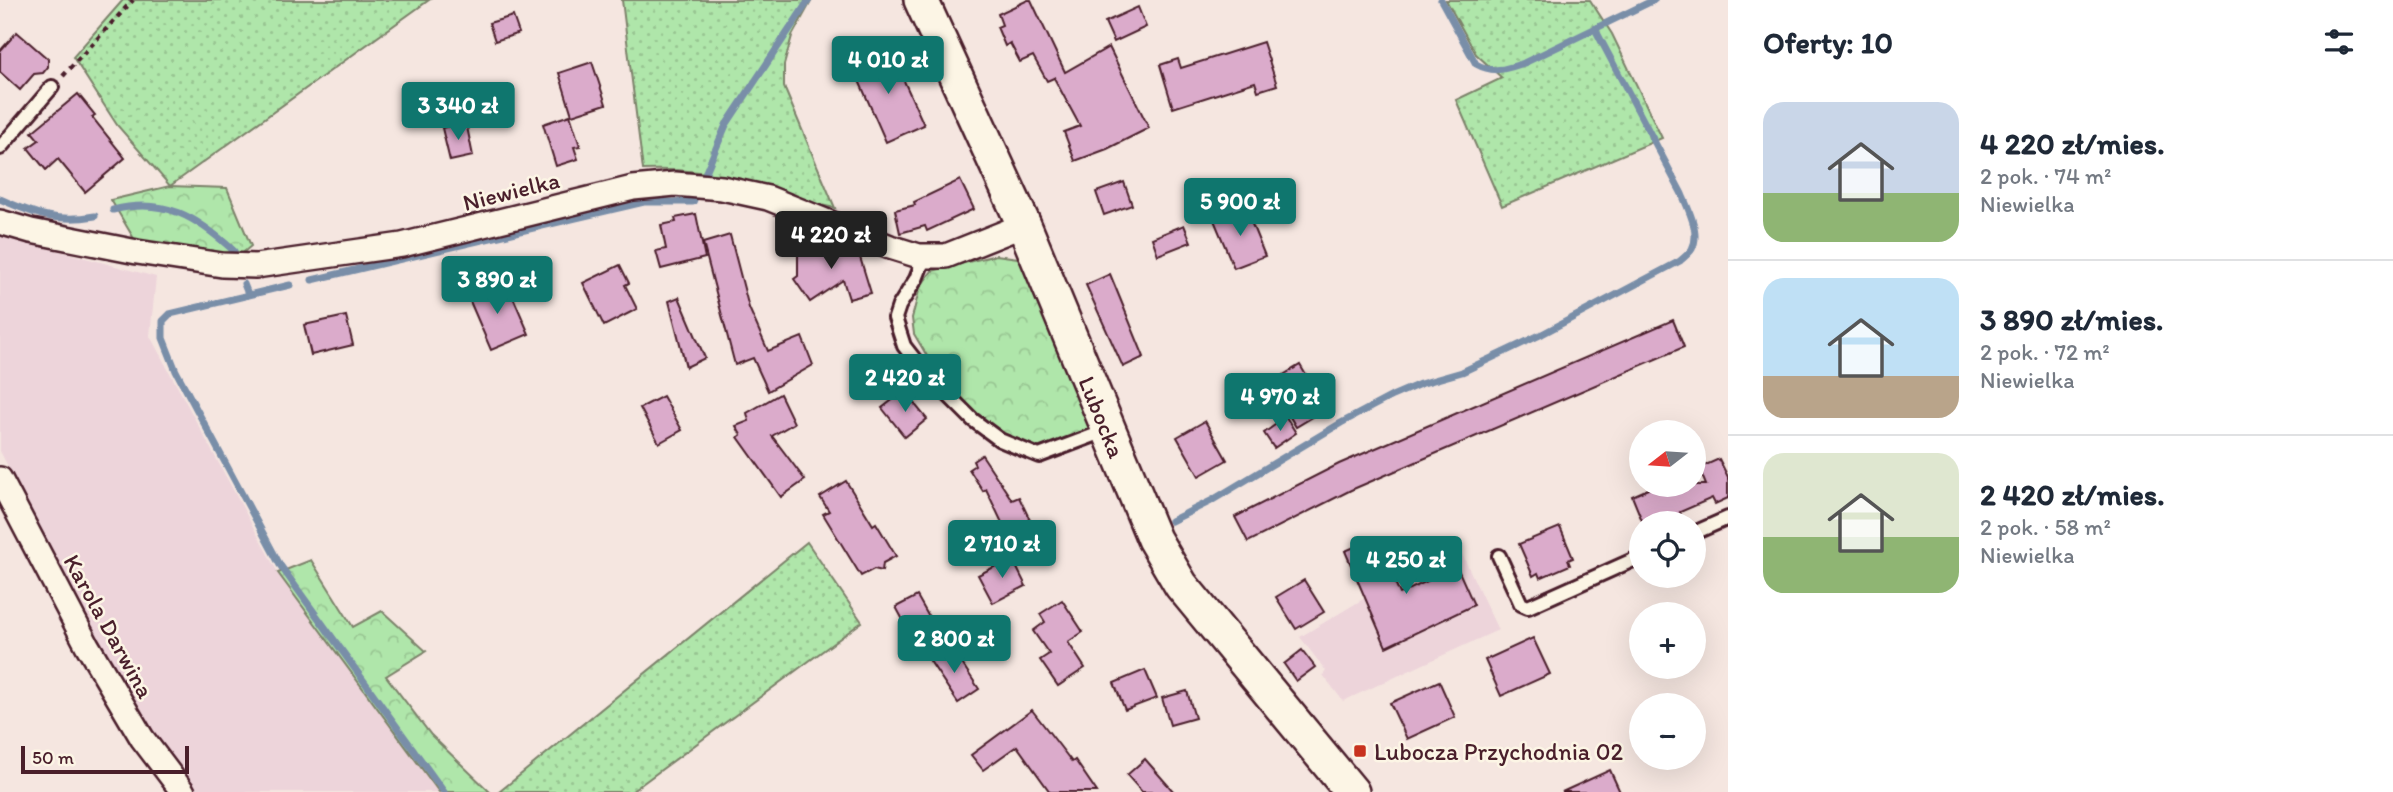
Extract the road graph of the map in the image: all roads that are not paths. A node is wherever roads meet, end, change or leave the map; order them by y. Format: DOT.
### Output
graph roads {
  1 [pos="921,0"];
  2 [pos="52,87"];
  3 [pos="0,148"];
  4 [pos="0,222"];
  5 [pos="1024,225"];
  6 [pos="925,256"];
  7 [pos="1108,430"];
  8 [pos="0,479"];
  9 [pos="1728,518"];
  10 [pos="1706,528"];
  11 [pos="1499,556"];
  12 [pos="1629,562"];
  13 [pos="183,792"];
  14 [pos="1352,792"];
  1 -- 5 [label="street, Lubocka"];
  2 -- 3 [label="lane"];
  4 -- 6 [label="street, Niewielka"];
  5 -- 6 [label="street, Niewielka"];
  5 -- 7 [label="street, Lubocka"];
  6 -- 7 [label="lane"];
  7 -- 14 [label="street, Lubocka"];
  8 -- 13 [label="street, Karola Darwina"];
  9 -- 10 [label="lane"];
  11 -- 12 [label="lane"];
}
